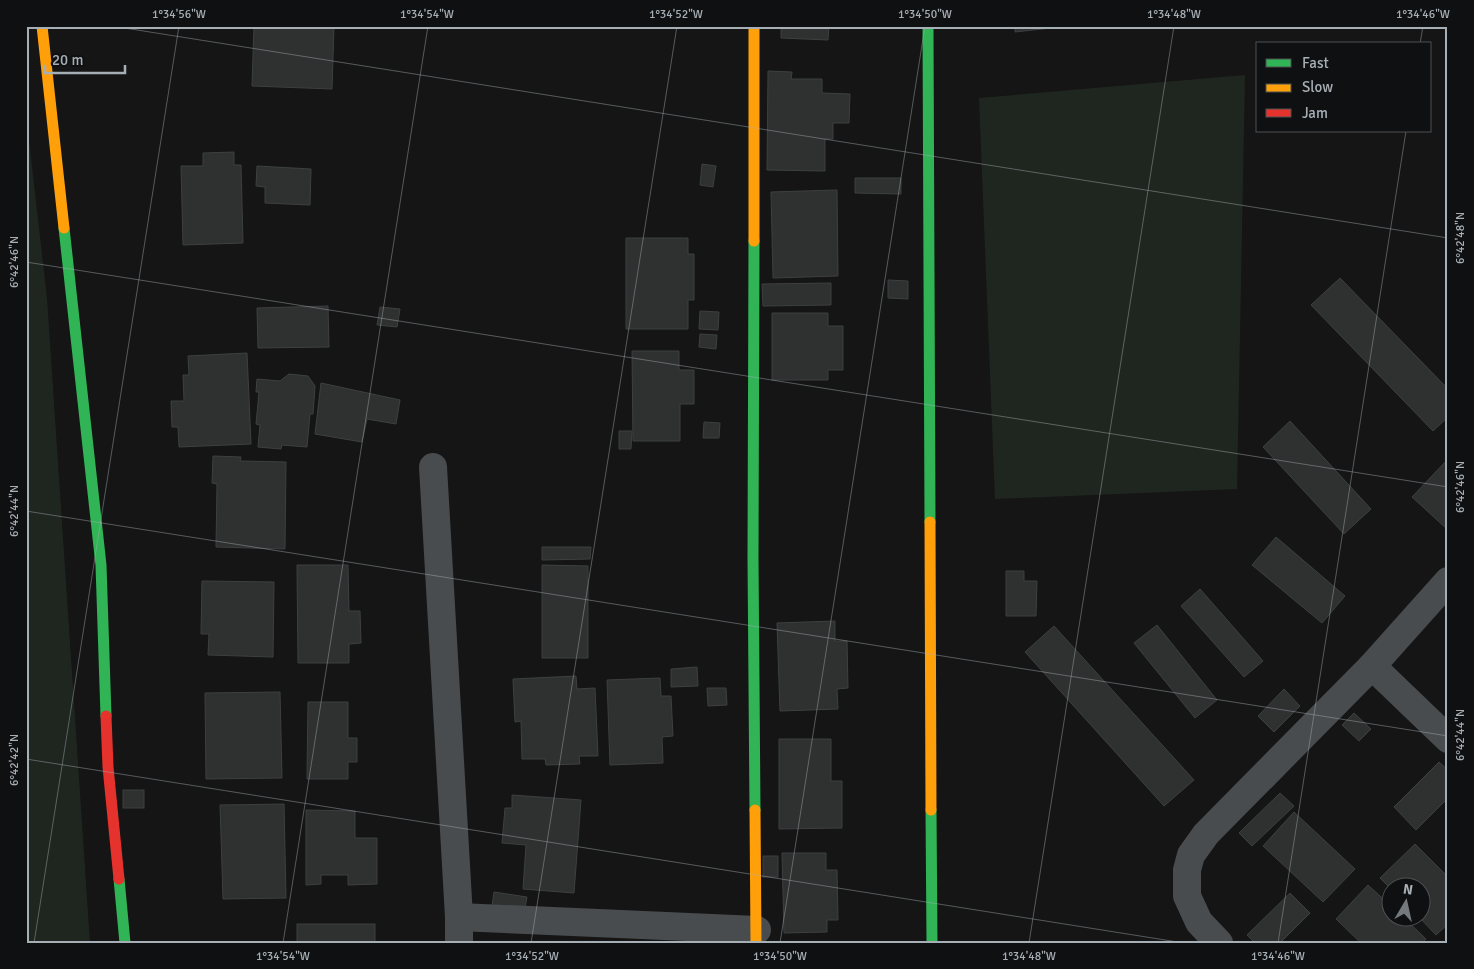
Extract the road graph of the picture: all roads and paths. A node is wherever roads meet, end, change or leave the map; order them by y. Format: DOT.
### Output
graph roads {
  1 [pos="42,26"];
  2 [pos="754,26"];
  3 [pos="928,26"];
  4 [pos="433,467"];
  5 [pos="1448,581"];
  6 [pos="1372,666"];
  7 [pos="1448,739"];
  8 [pos="459,930"];
  9 [pos="756,936"];
  10 [pos="125,943"];
  11 [pos="932,943"];
  12 [pos="1219,943"];
  1 -- 10 [label="street"];
  2 -- 9 [label="street"];
  3 -- 11 [label="street"];
  4 -- 8 [label="street"];
  5 -- 6 [label="street"];
  6 -- 7 [label="street"];
  6 -- 12 [label="street"];
  8 -- 9 [label="street"];
}
